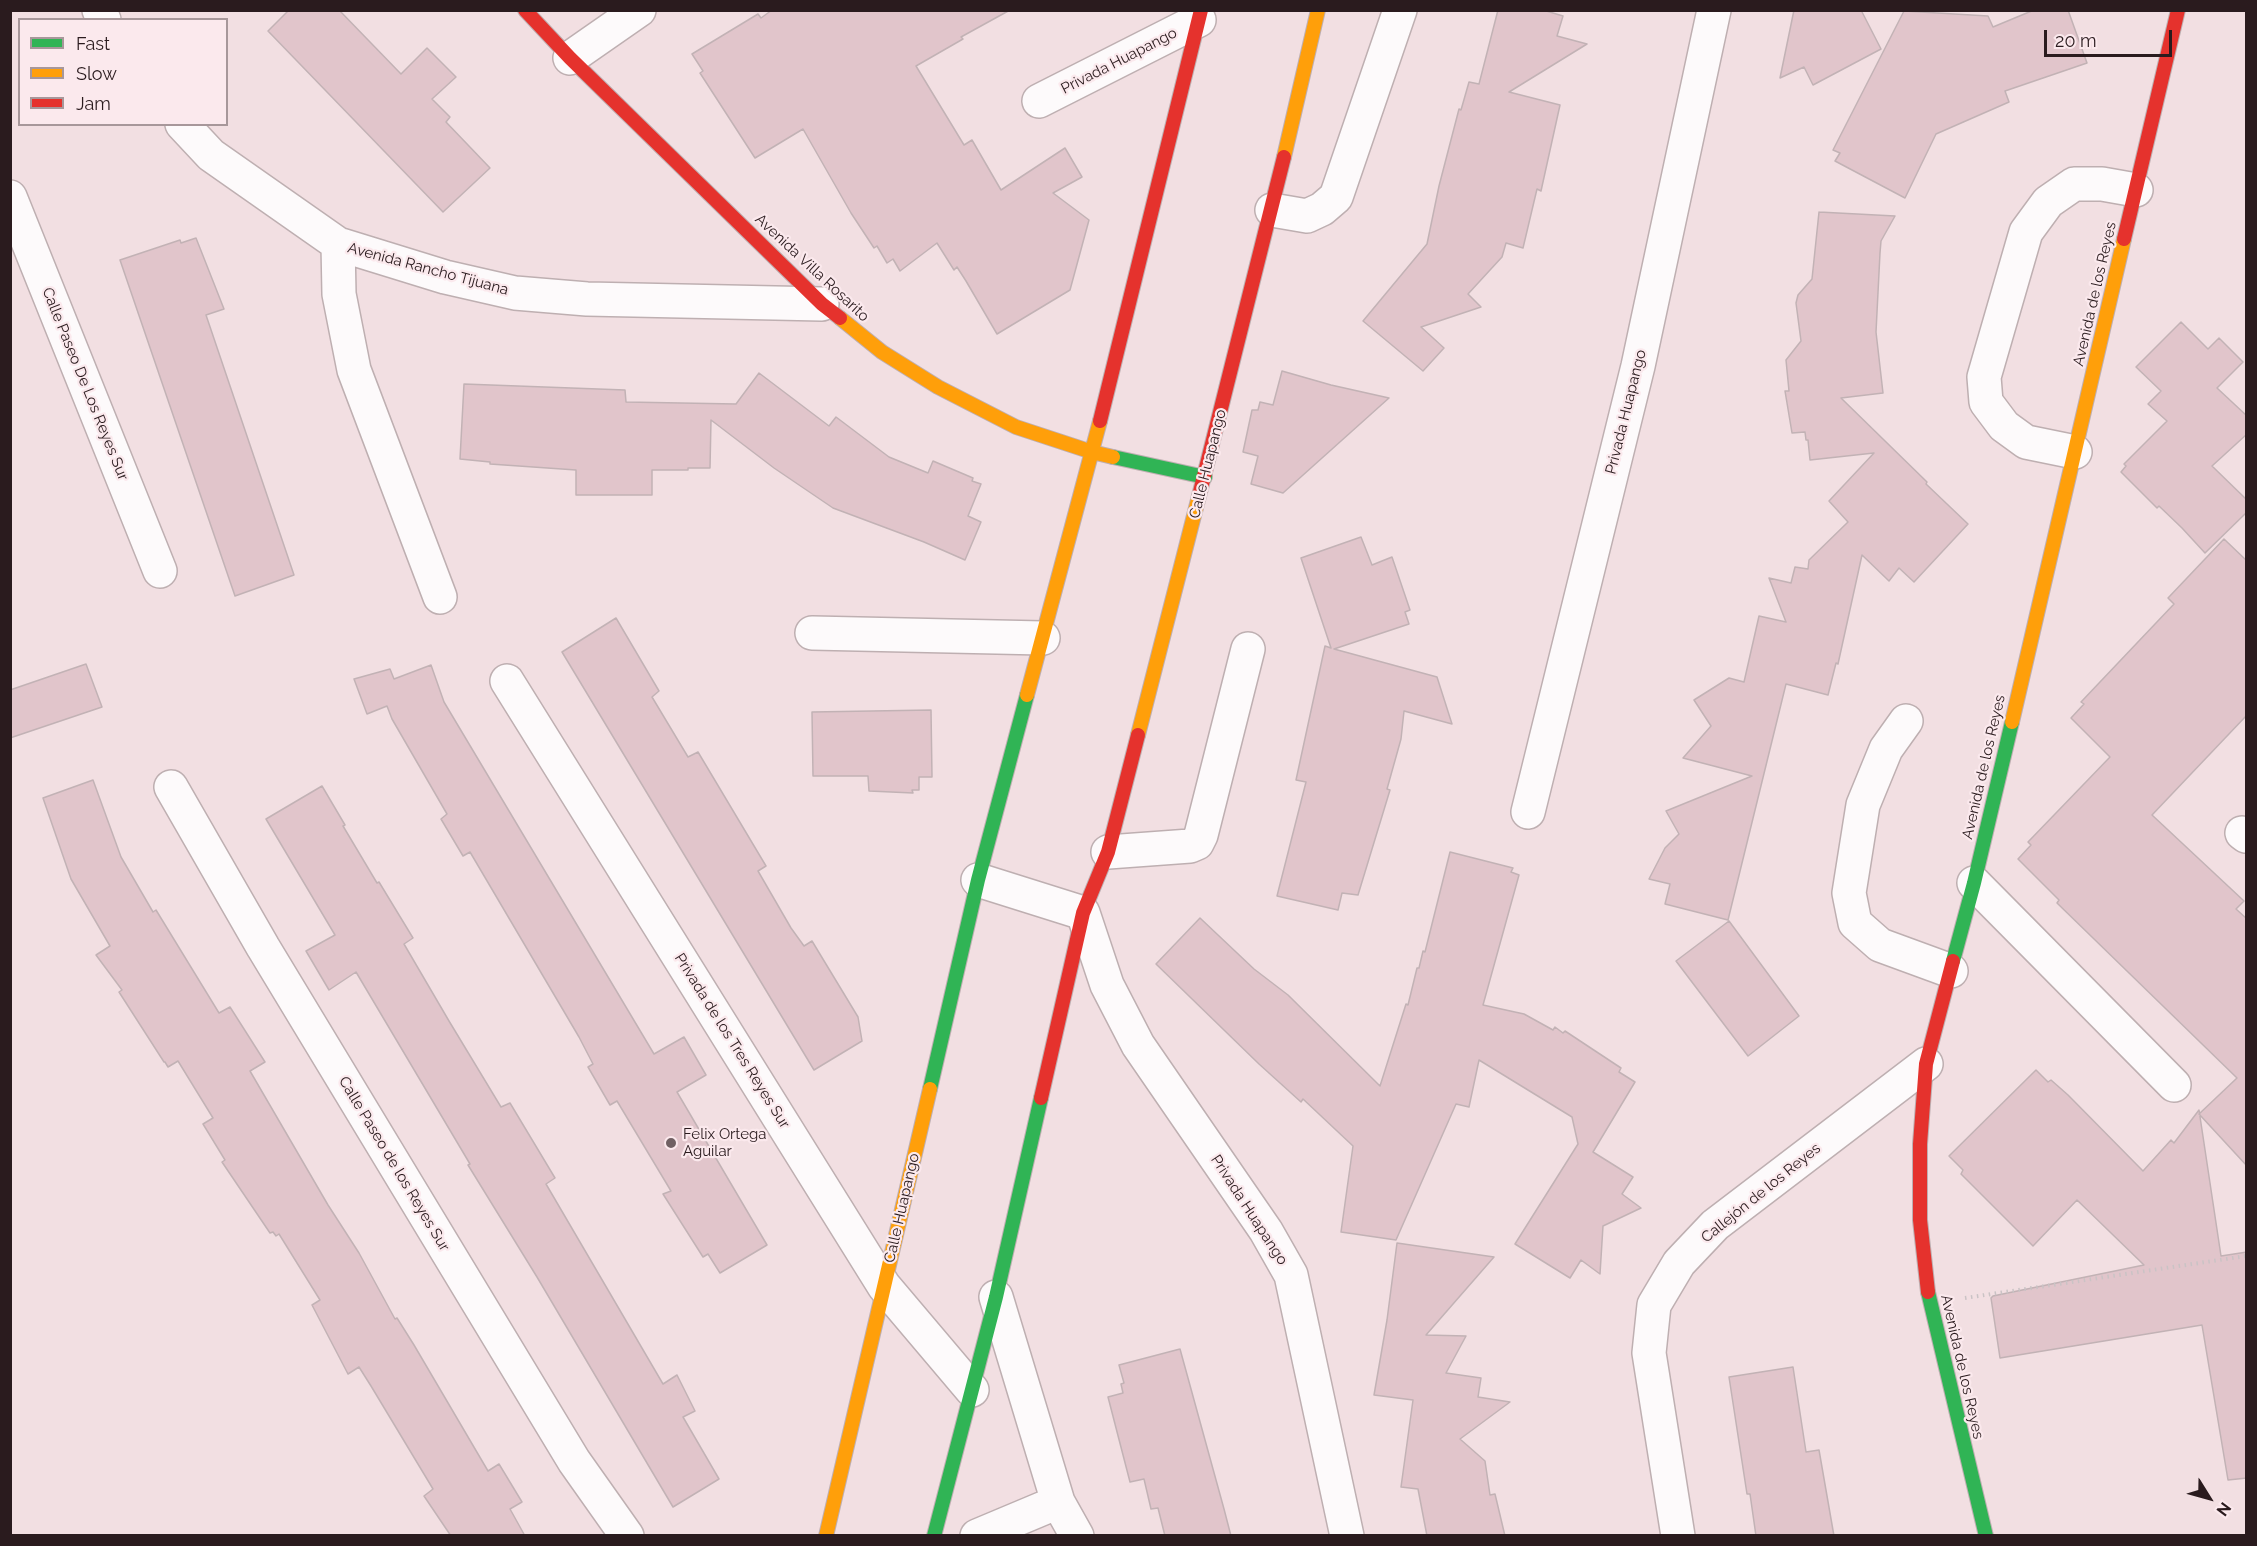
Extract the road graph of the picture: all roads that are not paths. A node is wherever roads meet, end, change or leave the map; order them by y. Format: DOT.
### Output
graph roads {
  1 [pos="525,10"];
  2 [pos="639,10"];
  3 [pos="1318,10"];
  4 [pos="1400,10"];
  5 [pos="1714,10"];
  6 [pos="2178,10"];
  7 [pos="1200,15"];
  8 [pos="570,58"];
  9 [pos="1039,101"];
  10 [pos="184,126"];
  11 [pos="2136,190"];
  12 [pos="10,197"];
  13 [pos="1272,210"];
  14 [pos="338,244"];
  15 [pos="822,304"];
  16 [pos="1092,452"];
  17 [pos="2075,452"];
  18 [pos="1205,477"];
  19 [pos="160,571"];
  20 [pos="440,597"];
  21 [pos="812,633"];
  22 [pos="1042,638"];
  23 [pos="1248,649"];
  24 [pos="507,681"];
  25 [pos="1906,721"];
  26 [pos="171,787"];
  27 [pos="1528,812"];
  28 [pos="1108,852"];
  29 [pos="978,880"];
  30 [pos="1974,883"];
  31 [pos="1083,913"];
  32 [pos="1951,971"];
  33 [pos="1926,1064"];
  34 [pos="2174,1085"];
  35 [pos="884,1286"];
  36 [pos="996,1297"];
  37 [pos="972,1390"];
  38 [pos="1058,1502"];
  39 [pos="627,1536"];
  40 [pos="826,1536"];
  41 [pos="934,1536"];
  42 [pos="977,1536"];
  43 [pos="1077,1536"];
  44 [pos="1347,1536"];
  45 [pos="1678,1536"];
  46 [pos="1986,1536"];
  1 -- 8 [label="main road, Avenida Villa Rosarito"];
  2 -- 8 [label="street"];
  3 -- 13 [label="main road, Calle Huapango"];
  4 -- 13 [label="street"];
  5 -- 27 [label="street, Privada Huapango"];
  6 -- 11 [label="main road, Avenida de los Reyes"];
  7 -- 9 [label="street, Privada Huapango"];
  7 -- 16 [label="main road, Calle Huapango"];
  8 -- 15 [label="main road, Avenida Villa Rosarito"];
  10 -- 14 [label="street, Avenida Rancho Tijuana"];
  11 -- 17 [label="main road, Avenida de los Reyes"];
  11 -- 17 [label="street"];
  12 -- 19 [label="street, Calle Paseo De Los Reyes Sur"];
  13 -- 18 [label="main road, Calle Huapango"];
  14 -- 15 [label="street, Avenida Rancho Tijuana"];
  14 -- 20 [label="street"];
  15 -- 16 [label="main road, Avenida Villa Rosarito"];
  16 -- 18 [label="main road, Avenida Villa Rosarito"];
  16 -- 22 [label="main road, Calle Huapango"];
  17 -- 30 [label="main road, Avenida de los Reyes"];
  18 -- 28 [label="main road, Calle Huapango"];
  21 -- 22 [label="street"];
  22 -- 29 [label="main road, Calle Huapango"];
  23 -- 28 [label="street"];
  24 -- 35 [label="street, Privada de los Tres Reyes Sur"];
  25 -- 32 [label="street"];
  26 -- 39 [label="street, Calle Paseo de los Reyes Sur"];
  28 -- 31 [label="main road, Calle Huapango"];
  29 -- 31 [label="street"];
  29 -- 35 [label="main road, Calle Huapango"];
  30 -- 32 [label="main road, Avenida de los Reyes"];
  30 -- 34 [label="street"];
  31 -- 36 [label="main road, Calle Huapango"];
  31 -- 44 [label="street, Privada Huapango"];
  32 -- 33 [label="main road, Avenida de los Reyes"];
  33 -- 45 [label="street, Callejón de los Reyes"];
  33 -- 46 [label="main road, Avenida de los Reyes"];
  35 -- 37 [label="street, Privada de los Tres Reyes Sur"];
  35 -- 40 [label="main road, Calle Huapango"];
  36 -- 37 [label="main road, Calle Huapango"];
  36 -- 38 [label="street"];
  37 -- 41 [label="main road, Calle Huapango"];
  38 -- 42 [label="street"];
  38 -- 43 [label="street"];
}
